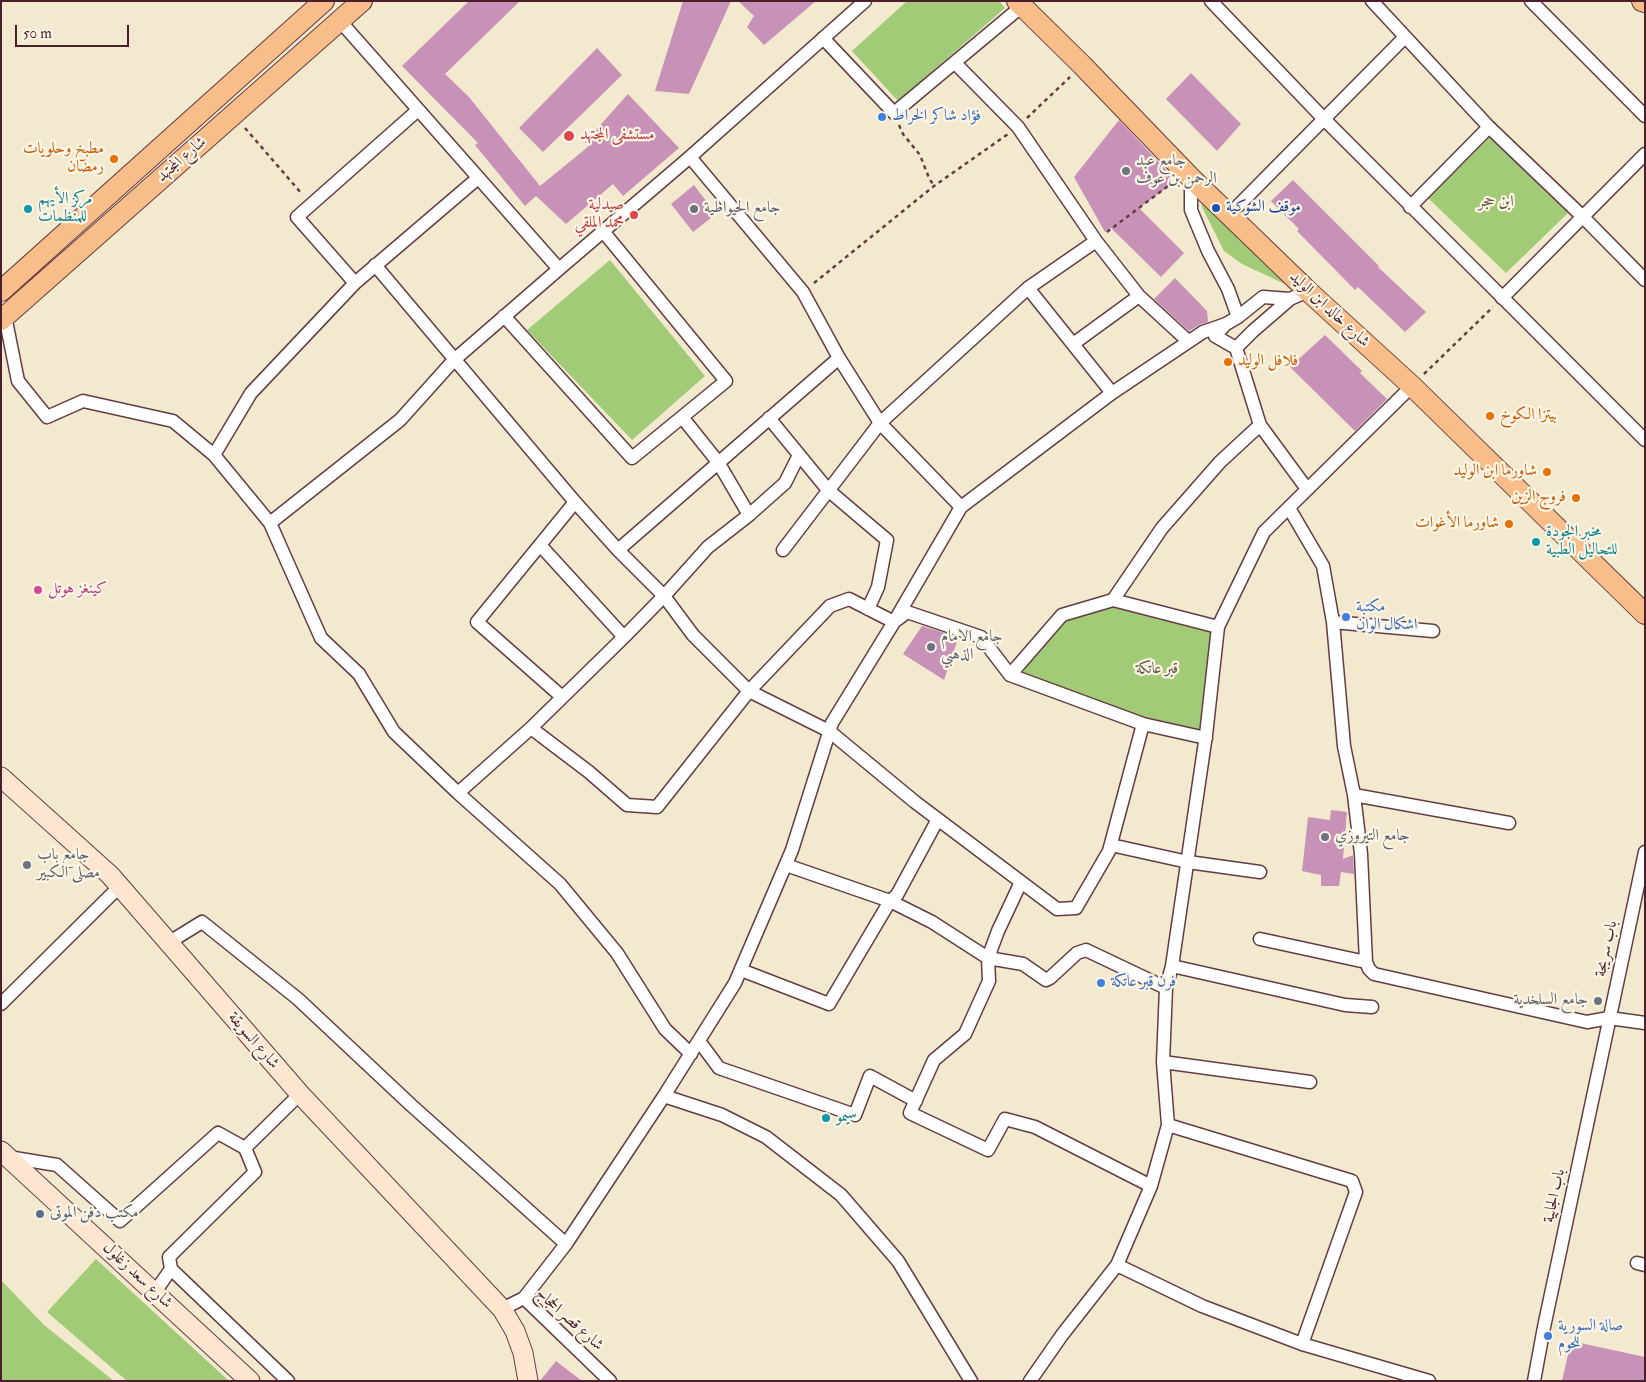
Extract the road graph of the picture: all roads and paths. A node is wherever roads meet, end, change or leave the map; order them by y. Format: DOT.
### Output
graph roads {
  1 [pos="324,1"];
  2 [pos="362,1"];
  3 [pos="865,1"];
  4 [pos="1211,1"];
  5 [pos="1372,1"];
  6 [pos="1531,1"];
  7 [pos="1019,4"];
  8 [pos="340,22"];
  9 [pos="1405,37"];
  10 [pos="824,38"];
  11 [pos="955,63"];
  12 [pos="1082,66"];
  13 [pos="418,110"];
  14 [pos="894,114"];
  15 [pos="234,115"];
  16 [pos="1645,116"];
  17 [pos="1324,119"];
  18 [pos="1018,127"];
  19 [pos="1489,127"];
  20 [pos="1645,154"];
  21 [pos="690,157"];
  22 [pos="1187,175"];
  23 [pos="478,178"];
  24 [pos="934,186"];
  25 [pos="312,204"];
  26 [pos="1410,206"];
  27 [pos="1229,215"];
  28 [pos="1583,217"];
  29 [pos="602,230"];
  30 [pos="1096,241"];
  31 [pos="375,265"];
  32 [pos="559,269"];
  33 [pos="1645,280"];
  34 [pos="355,283"];
  35 [pos="1028,288"];
  36 [pos="1,290"];
  37 [pos="803,292"];
  38 [pos="1299,295"];
  39 [pos="1139,296"];
  40 [pos="1502,298"];
  41 [pos="504,316"];
  42 [pos="1238,317"];
  43 [pos="3,318"];
  44 [pos="1226,324"];
  45 [pos="1188,342"];
  46 [pos="1073,344"];
  47 [pos="1236,348"];
  48 [pos="838,358"];
  49 [pos="454,360"];
  50 [pos="1412,386"];
  51 [pos="1112,393"];
  52 [pos="682,417"];
  53 [pos="768,418"];
  54 [pos="880,423"];
  55 [pos="1260,425"];
  56 [pos="1645,440"];
  57 [pos="214,455"];
  58 [pos="799,456"];
  59 [pos="718,462"];
  60 [pos="1307,489"];
  61 [pos="828,490"];
  62 [pos="575,502"];
  63 [pos="961,507"];
  64 [pos="1289,508"];
  65 [pos="749,515"];
  66 [pos="270,523"];
  67 [pos="540,545"];
  68 [pos="618,550"];
  69 [pos="782,550"];
  70 [pos="664,596"];
  71 [pos="1113,600"];
  72 [pos="868,609"];
  73 [pos="1645,614"];
  74 [pos="894,622"];
  75 [pos="1333,622"];
  76 [pos="1218,627"];
  77 [pos="1433,631"];
  78 [pos="624,637"];
  79 [pos="1010,675"];
  80 [pos="749,691"];
  81 [pos="561,696"];
  82 [pos="1143,724"];
  83 [pos="531,728"];
  84 [pos="829,731"];
  85 [pos="1206,738"];
  86 [pos="1,777"];
  87 [pos="458,793"];
  88 [pos="1354,794"];
  89 [pos="938,819"];
  90 [pos="1509,823"];
  91 [pos="1111,845"];
  92 [pos="1645,852"];
  93 [pos="1188,862"];
  94 [pos="786,865"];
  95 [pos="1260,872"];
  96 [pos="1021,882"];
  97 [pos="120,886"];
  98 [pos="890,901"];
  99 [pos="1260,939"];
  100 [pos="168,943"];
  101 [pos="988,958"];
  102 [pos="1366,962"];
  103 [pos="1172,966"];
  104 [pos="741,970"];
  105 [pos="1166,988"];
  106 [pos="1,1004"];
  107 [pos="1372,1007"];
  108 [pos="1609,1018"];
  109 [pos="1645,1024"];
  110 [pos="698,1041"];
  111 [pos="691,1054"];
  112 [pos="1163,1062"];
  113 [pos="1310,1082"];
  114 [pos="300,1094"];
  115 [pos="664,1096"];
  116 [pos="916,1102"];
  117 [pos="1168,1125"];
  118 [pos="245,1148"];
  119 [pos="4,1154"];
  120 [pos="1151,1186"];
  121 [pos="566,1244"];
  122 [pos="1117,1265"];
  123 [pos="171,1269"];
  124 [pos="155,1292"];
  125 [pos="524,1298"];
  126 [pos="502,1309"];
  127 [pos="1302,1344"];
  128 [pos="250,1381"];
  129 [pos="288,1381"];
  130 [pos="528,1381"];
  131 [pos="610,1381"];
  132 [pos="971,1381"];
  133 [pos="1030,1381"];
  134 [pos="1429,1381"];
  135 [pos="1534,1381"];
  1 -- 36 [label="main road, شارع المجتهد"];
  2 -- 8 [label="main road, شارع المجتهد"];
  3 -- 10 [label="street"];
  4 -- 17 [label="street"];
  5 -- 9 [label="street"];
  6 -- 16 [label="street"];
  7 -- 11 [label="street"];
  7 -- 12 [label="main road, شارع خالد ابن الوليد"];
  8 -- 13 [label="street"];
  8 -- 15 [label="main road, شارع المجتهد"];
  9 -- 17 [label="street"];
  9 -- 19 [label="street"];
  10 -- 14 [label="street"];
  10 -- 21 [label="street"];
  11 -- 14 [label="street"];
  11 -- 18 [label="street"];
  12 -- 18 [label="path"];
  12 -- 22 [label="main road, شارع خالد ابن الوليد"];
  13 -- 23 [label="street"];
  13 -- 25 [label="street"];
  14 -- 24 [label="path"];
  15 -- 25 [label="path"];
  15 -- 43 [label="main road, شارع المجتهد"];
  17 -- 26 [label="street"];
  17 -- 27 [label="street"];
  18 -- 24 [label="path"];
  18 -- 30 [label="street"];
  19 -- 26 [label="street"];
  19 -- 28 [label="street"];
  20 -- 28 [label="street"];
  21 -- 29 [label="street"];
  21 -- 37 [label="street"];
  22 -- 27 [label="main road, شارع خالد ابن الوليد"];
  22 -- 30 [label="path"];
  22 -- 42 [label="street"];
  23 -- 31 [label="street"];
  23 -- 32 [label="street"];
  24 -- 37 [label="path"];
  25 -- 34 [label="street"];
  26 -- 40 [label="street"];
  27 -- 38 [label="main road, شارع خالد ابن الوليد"];
  28 -- 33 [label="street"];
  28 -- 40 [label="street"];
  29 -- 32 [label="street"];
  29 -- 52 [label="street"];
  30 -- 35 [label="street"];
  30 -- 39 [label="street"];
  31 -- 34 [label="street"];
  31 -- 49 [label="street"];
  32 -- 41 [label="street"];
  34 -- 57 [label="street"];
  35 -- 46 [label="street"];
  35 -- 54 [label="street"];
  37 -- 48 [label="street"];
  38 -- 42 [label="street"];
  38 -- 47 [label="street"];
  38 -- 50 [label="main road, شارع خالد ابن الوليد"];
  39 -- 45 [label="street"];
  39 -- 46 [label="street"];
  40 -- 50 [label="path"];
  40 -- 56 [label="street"];
  41 -- 49 [label="street"];
  41 -- 52 [label="street"];
  42 -- 44 [label="street"];
  43 -- 57 [label="street"];
  44 -- 45 [label="street"];
  44 -- 47 [label="street"];
  45 -- 51 [label="street"];
  46 -- 51 [label="street"];
  47 -- 55 [label="street"];
  48 -- 53 [label="street"];
  48 -- 54 [label="street"];
  49 -- 62 [label="street"];
  49 -- 66 [label="street"];
  50 -- 60 [label="street"];
  50 -- 73 [label="main road, شارع خالد ابن الوليد"];
  51 -- 63 [label="street"];
  52 -- 59 [label="street"];
  53 -- 58 [label="street"];
  53 -- 59 [label="street"];
  54 -- 61 [label="street"];
  54 -- 63 [label="street"];
  55 -- 60 [label="street"];
  55 -- 71 [label="street"];
  57 -- 66 [label="street"];
  58 -- 61 [label="street"];
  58 -- 65 [label="street"];
  59 -- 65 [label="street"];
  59 -- 68 [label="street"];
  60 -- 64 [label="street"];
  61 -- 69 [label="street"];
  61 -- 72 [label="street"];
  62 -- 67 [label="street"];
  62 -- 68 [label="street"];
  63 -- 74 [label="street"];
  64 -- 75 [label="street"];
  64 -- 76 [label="street"];
  65 -- 70 [label="street"];
  66 -- 87 [label="street"];
  67 -- 78 [label="street"];
  67 -- 81 [label="street"];
  68 -- 70 [label="street"];
  70 -- 78 [label="street"];
  70 -- 80 [label="street"];
  71 -- 76 [label="street"];
  71 -- 79 [label="street"];
  72 -- 74 [label="street"];
  72 -- 80 [label="street"];
  74 -- 79 [label="street"];
  74 -- 84 [label="street"];
  75 -- 77 [label="street"];
  75 -- 88 [label="street"];
  76 -- 85 [label="street"];
  78 -- 81 [label="street"];
  79 -- 82 [label="street"];
  80 -- 83 [label="street"];
  80 -- 84 [label="street"];
  81 -- 83 [label="street"];
  82 -- 85 [label="street"];
  82 -- 91 [label="street"];
  83 -- 87 [label="street"];
  84 -- 89 [label="street"];
  84 -- 94 [label="street"];
  85 -- 93 [label="street"];
  86 -- 97 [label="street, شارع السويقة"];
  87 -- 111 [label="street"];
  88 -- 90 [label="street"];
  88 -- 102 [label="street"];
  89 -- 96 [label="street"];
  89 -- 98 [label="street"];
  91 -- 93 [label="street"];
  91 -- 96 [label="street"];
  92 -- 108 [label="street, باب سريجة"];
  93 -- 95 [label="street"];
  93 -- 103 [label="street"];
  94 -- 98 [label="street"];
  94 -- 104 [label="street"];
  96 -- 101 [label="street"];
  97 -- 100 [label="street, شارع السويقة"];
  97 -- 106 [label="street"];
  98 -- 101 [label="street"];
  98 -- 104 [label="street"];
  99 -- 102 [label="street"];
  100 -- 114 [label="street, شارع السويقة"];
  100 -- 121 [label="street"];
  101 -- 105 [label="street"];
  101 -- 116 [label="street"];
  102 -- 108 [label="street"];
  103 -- 105 [label="street"];
  103 -- 107 [label="street"];
  104 -- 110 [label="street"];
  105 -- 112 [label="street"];
  108 -- 109 [label="street"];
  108 -- 135 [label="street, باب الجابية"];
  110 -- 111 [label="street"];
  110 -- 116 [label="street"];
  111 -- 115 [label="street"];
  112 -- 113 [label="street"];
  112 -- 117 [label="street"];
  114 -- 118 [label="street"];
  114 -- 126 [label="street, شارع السويقة"];
  115 -- 121 [label="street"];
  115 -- 132 [label="street"];
  116 -- 120 [label="street"];
  117 -- 120 [label="street"];
  117 -- 127 [label="street"];
  118 -- 119 [label="street"];
  118 -- 123 [label="street"];
  119 -- 124 [label="street, شارع سعد زغلول"];
  120 -- 122 [label="street"];
  121 -- 125 [label="street"];
  122 -- 127 [label="street"];
  122 -- 133 [label="street"];
  123 -- 124 [label="street"];
  123 -- 129 [label="street"];
  124 -- 128 [label="street, شارع سعد زغلول"];
  125 -- 126 [label="street, شارع قصر الحجاج"];
  125 -- 131 [label="street, شارع قصر الحجاج"];
  126 -- 130 [label="street, شارع السويقة"];
  127 -- 134 [label="street"];
}
